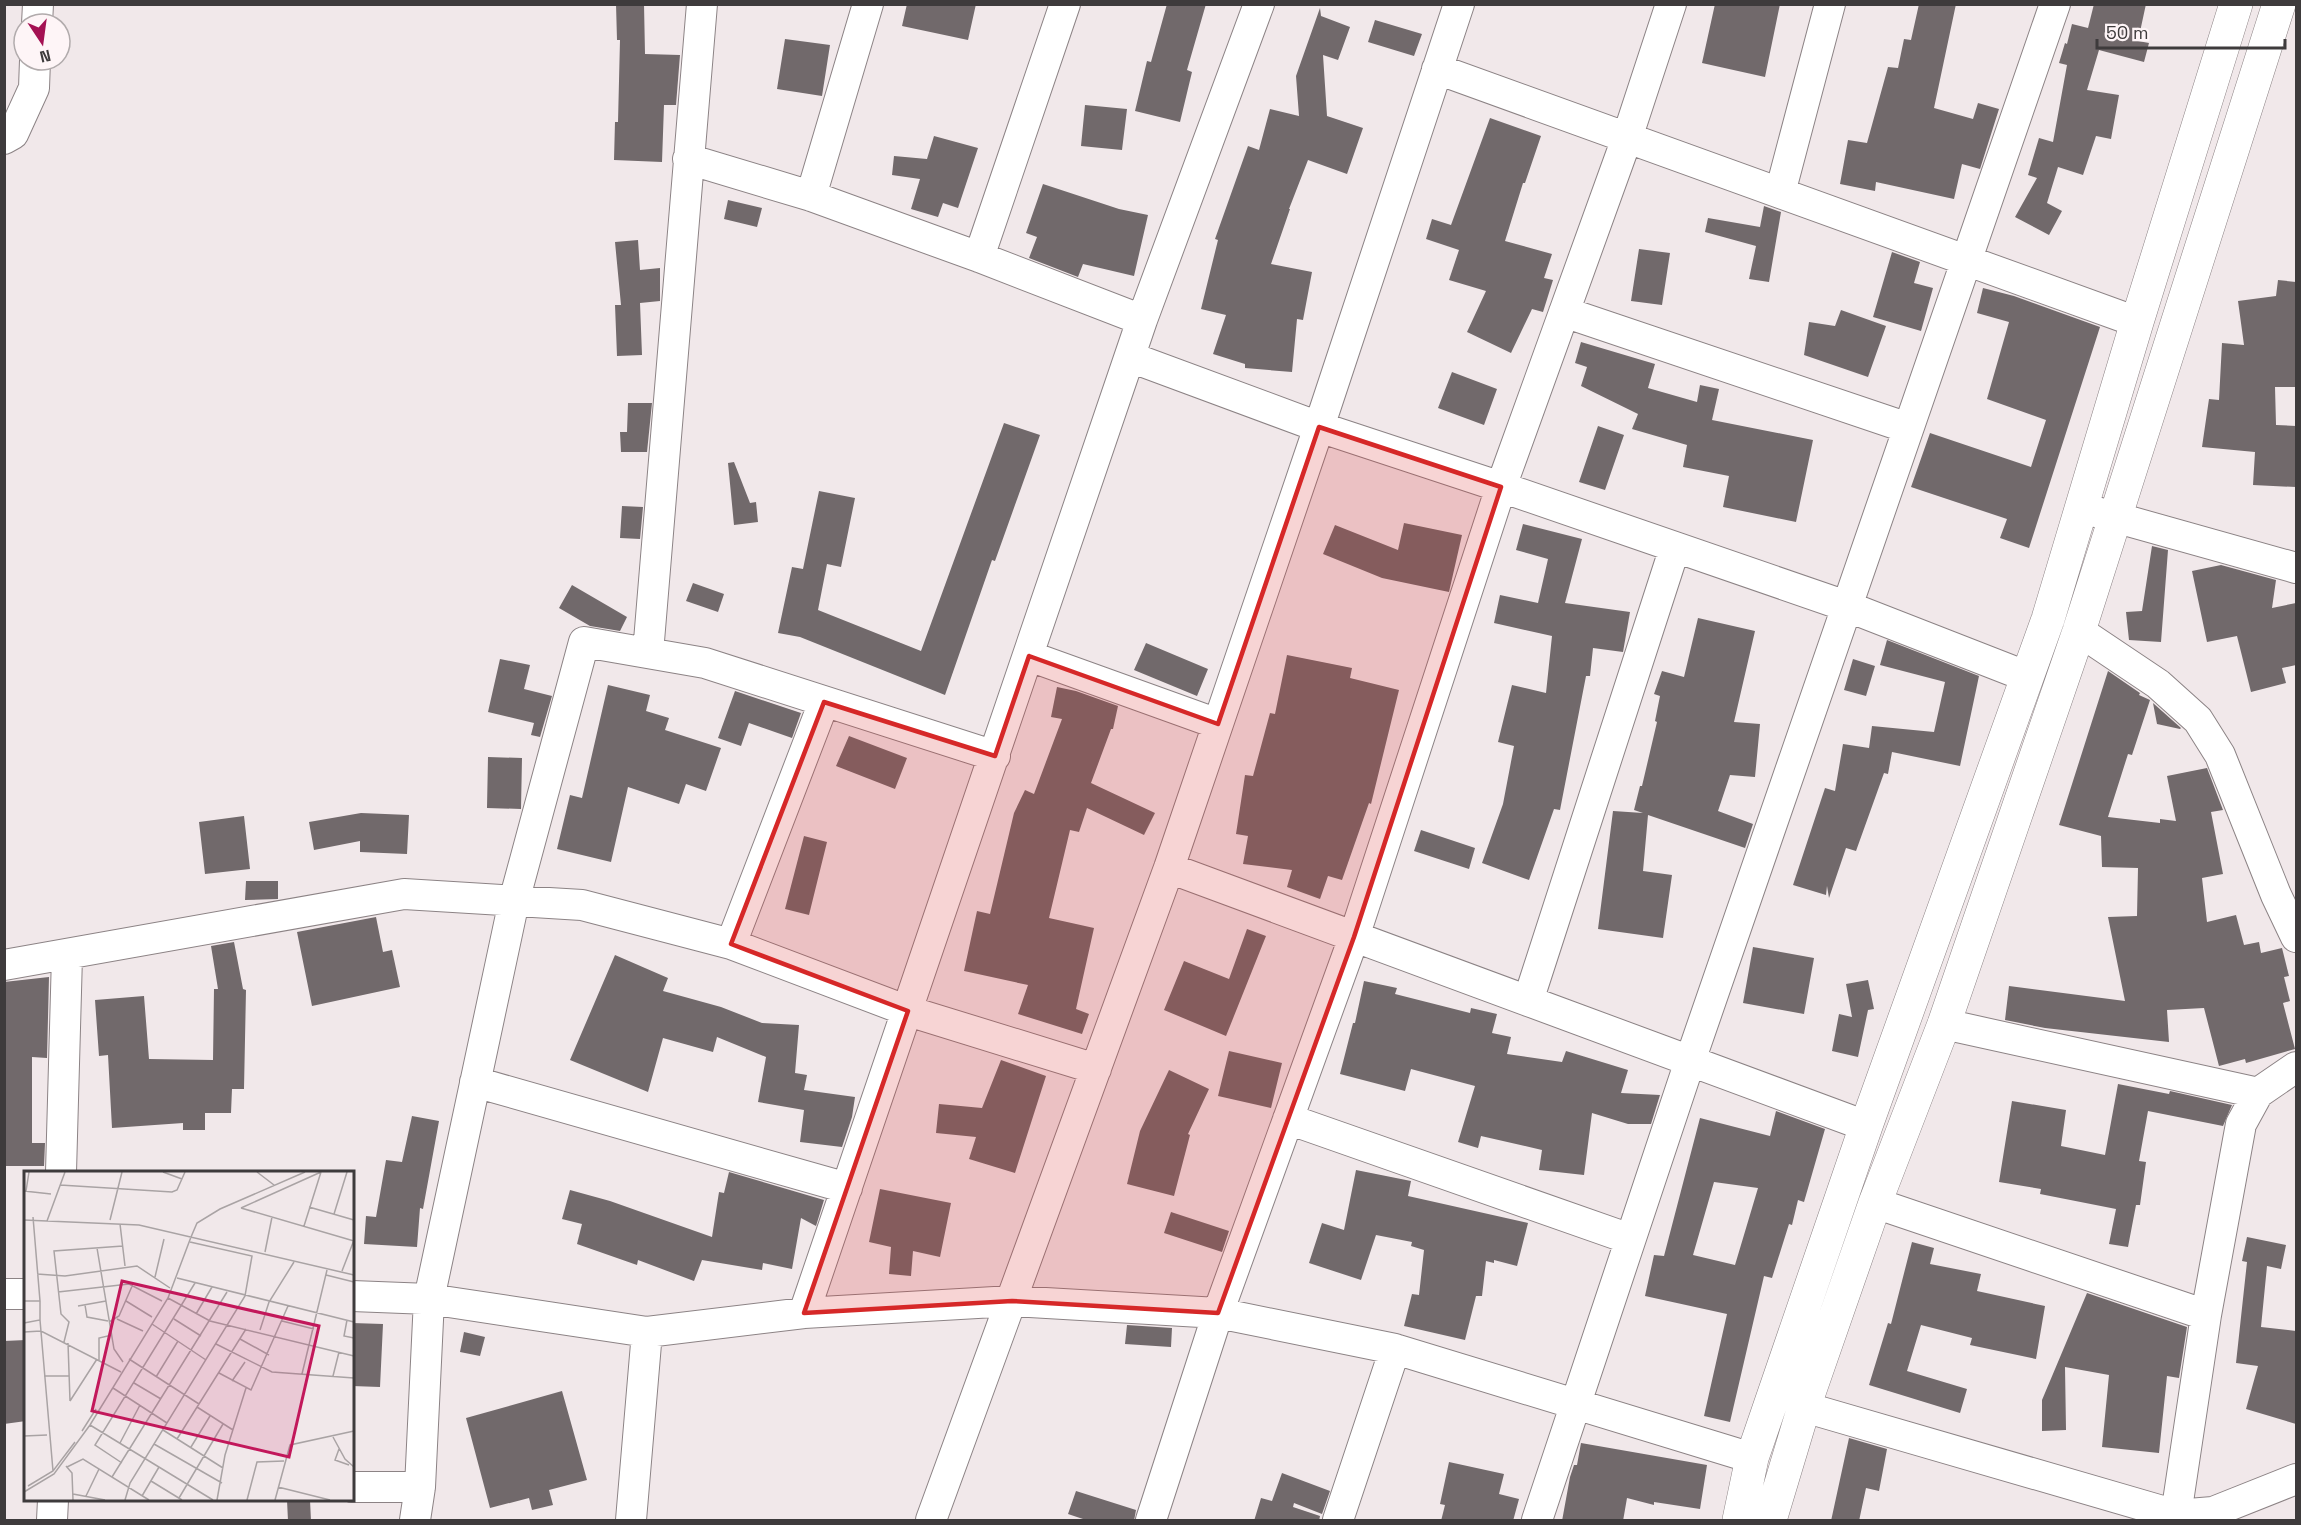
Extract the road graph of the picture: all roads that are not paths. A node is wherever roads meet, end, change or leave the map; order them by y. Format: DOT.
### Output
graph roads {
  1 [pos="702,4"];
  2 [pos="868,4"];
  3 [pos="1065,4"];
  4 [pos="1258,4"];
  5 [pos="1459,4"];
  6 [pos="1671,4"];
  7 [pos="1830,4"];
  8 [pos="2055,4"];
  9 [pos="2236,4"];
  10 [pos="2279,4"];
  11 [pos="1437,69"];
  12 [pos="35,72"];
  13 [pos="4,138"];
  14 [pos="1627,138"];
  15 [pos="688,159"];
  16 [pos="1780,193"];
  17 [pos="810,196"];
  18 [pos="979,257"];
  19 [pos="1966,258"];
  20 [pos="1564,312"];
  21 [pos="1142,320"];
  22 [pos="2137,322"];
  23 [pos="1130,357"];
  24 [pos="1319,427"];
  25 [pos="1908,428"];
  26 [pos="1501,487"];
  27 [pos="2082,508"];
  28 [pos="2116,517"];
  29 [pos="1675,547"];
  30 [pos="2296,568"];
  31 [pos="1846,606"];
  32 [pos="2079,631"];
  33 [pos="648,653"];
  34 [pos="1029,656"];
  35 [pos="2028,677"];
  36 [pos="824,702"];
  37 [pos="1218,724"];
  38 [pos="995,756"];
  39 [pos="1168,868"];
  40 [pos="2286,890"];
  41 [pos="514,901"];
  42 [pos="1354,937"];
  43 [pos="2296,938"];
  44 [pos="731,944"];
  45 [pos="67,956"];
  46 [pos="4,965"];
  47 [pos="1527,1001"];
  48 [pos="908,1011"];
  49 [pos="1944,1024"];
  50 [pos="1690,1061"];
  51 [pos="2296,1067"];
  52 [pos="1096,1069"];
  53 [pos="475,1082"];
  54 [pos="2258,1094"];
  55 [pos="1288,1119"];
  56 [pos="1866,1126"];
  57 [pos="61,1171"];
  58 [pos="847,1188"];
  59 [pos="1875,1203"];
  60 [pos="1630,1239"];
  61 [pos="4,1294"];
  62 [pos="24,1294"];
  63 [pos="354,1296"];
  64 [pos="429,1299"];
  65 [pos="1012,1301"];
  66 [pos="804,1313"];
  67 [pos="1218,1313"];
  68 [pos="2206,1314"];
  69 [pos="647,1332"];
  70 [pos="1395,1349"];
  71 [pos="1575,1403"];
  72 [pos="1804,1407"];
  73 [pos="1752,1458"];
  74 [pos="2296,1479"];
  75 [pos="354,1487"];
  76 [pos="420,1487"];
  77 [pos="52,1501"];
  78 [pos="2176,1515"];
  79 [pos="52,1521"];
  80 [pos="415,1521"];
  81 [pos="631,1521"];
  82 [pos="931,1521"];
  83 [pos="1151,1521"];
  84 [pos="1338,1521"];
  85 [pos="1537,1521"];
  86 [pos="1738,1521"];
  87 [pos="1770,1521"];
  1 -- 15 [label="street"];
  2 -- 17 [label="street"];
  3 -- 18 [label="street"];
  4 -- 21 [label="street"];
  5 -- 11 [label="street"];
  6 -- 14 [label="street"];
  7 -- 16 [label="street"];
  8 -- 19 [label="street"];
  9 -- 22 [label="main road"];
  10 -- 28 [label="main road"];
  11 -- 14 [label="street"];
  11 -- 24 [label="street"];
  12 -- 13 [label="street"];
  14 -- 16 [label="street"];
  14 -- 20 [label="street"];
  15 -- 17 [label="street"];
  15 -- 33 [label="street"];
  16 -- 19 [label="street"];
  17 -- 18 [label="street"];
  18 -- 21 [label="street"];
  19 -- 22 [label="street"];
  19 -- 25 [label="street"];
  20 -- 25 [label="street"];
  20 -- 26 [label="street"];
  21 -- 23 [label="street"];
  22 -- 27 [label="main road"];
  23 -- 24 [label="street"];
  23 -- 34 [label="street"];
  24 -- 26 [label="street"];
  24 -- 37 [label="street"];
  25 -- 31 [label="street"];
  26 -- 29 [label="street"];
  26 -- 42 [label="street"];
  27 -- 28 [label="street"];
  27 -- 35 [label="main road"];
  28 -- 30 [label="street"];
  28 -- 32 [label="main road"];
  29 -- 31 [label="street"];
  29 -- 47 [label="street"];
  31 -- 35 [label="street"];
  31 -- 50 [label="street"];
  32 -- 40 [label="street"];
  32 -- 49 [label="main road"];
  33 -- 36 [label="street"];
  33 -- 41 [label="street"];
  34 -- 37 [label="street"];
  34 -- 38 [label="street"];
  35 -- 56 [label="main road"];
  36 -- 38 [label="street"];
  36 -- 44 [label="street"];
  37 -- 39 [label="street"];
  38 -- 48 [label="street"];
  39 -- 42 [label="street"];
  39 -- 52 [label="street"];
  40 -- 43 [label="street"];
  41 -- 44 [label="street"];
  41 -- 45 [label="street"];
  41 -- 53 [label="street"];
  42 -- 47 [label="street"];
  42 -- 55 [label="street"];
  44 -- 48 [label="street"];
  45 -- 46 [label="street"];
  45 -- 57 [label="street"];
  47 -- 50 [label="street"];
  48 -- 52 [label="street"];
  48 -- 58 [label="street"];
  49 -- 54 [label="street"];
  49 -- 59 [label="main road"];
  50 -- 56 [label="street"];
  50 -- 60 [label="street"];
  51 -- 54 [label="street"];
  52 -- 65 [label="street"];
  53 -- 58 [label="street"];
  53 -- 64 [label="street"];
  54 -- 68 [label="street"];
  55 -- 60 [label="street"];
  55 -- 67 [label="street"];
  56 -- 73 [label="main road"];
  58 -- 66 [label="street"];
  59 -- 68 [label="street"];
  59 -- 72 [label="main road"];
  60 -- 71 [label="street"];
  61 -- 62 [label="street"];
  63 -- 64 [label="street"];
  64 -- 69 [label="street"];
  64 -- 76 [label="street"];
  65 -- 66 [label="street"];
  65 -- 67 [label="street"];
  65 -- 82 [label="street"];
  66 -- 69 [label="street"];
  67 -- 70 [label="street"];
  67 -- 83 [label="street"];
  68 -- 78 [label="street"];
  69 -- 81 [label="street"];
  70 -- 71 [label="street"];
  70 -- 84 [label="street"];
  71 -- 73 [label="street"];
  71 -- 85 [label="street"];
  72 -- 78 [label="street"];
  72 -- 87 [label="main road"];
  73 -- 86 [label="main road"];
  74 -- 78 [label="street"];
  75 -- 76 [label="street"];
  76 -- 80 [label="street"];
  77 -- 79 [label="street"];
}
